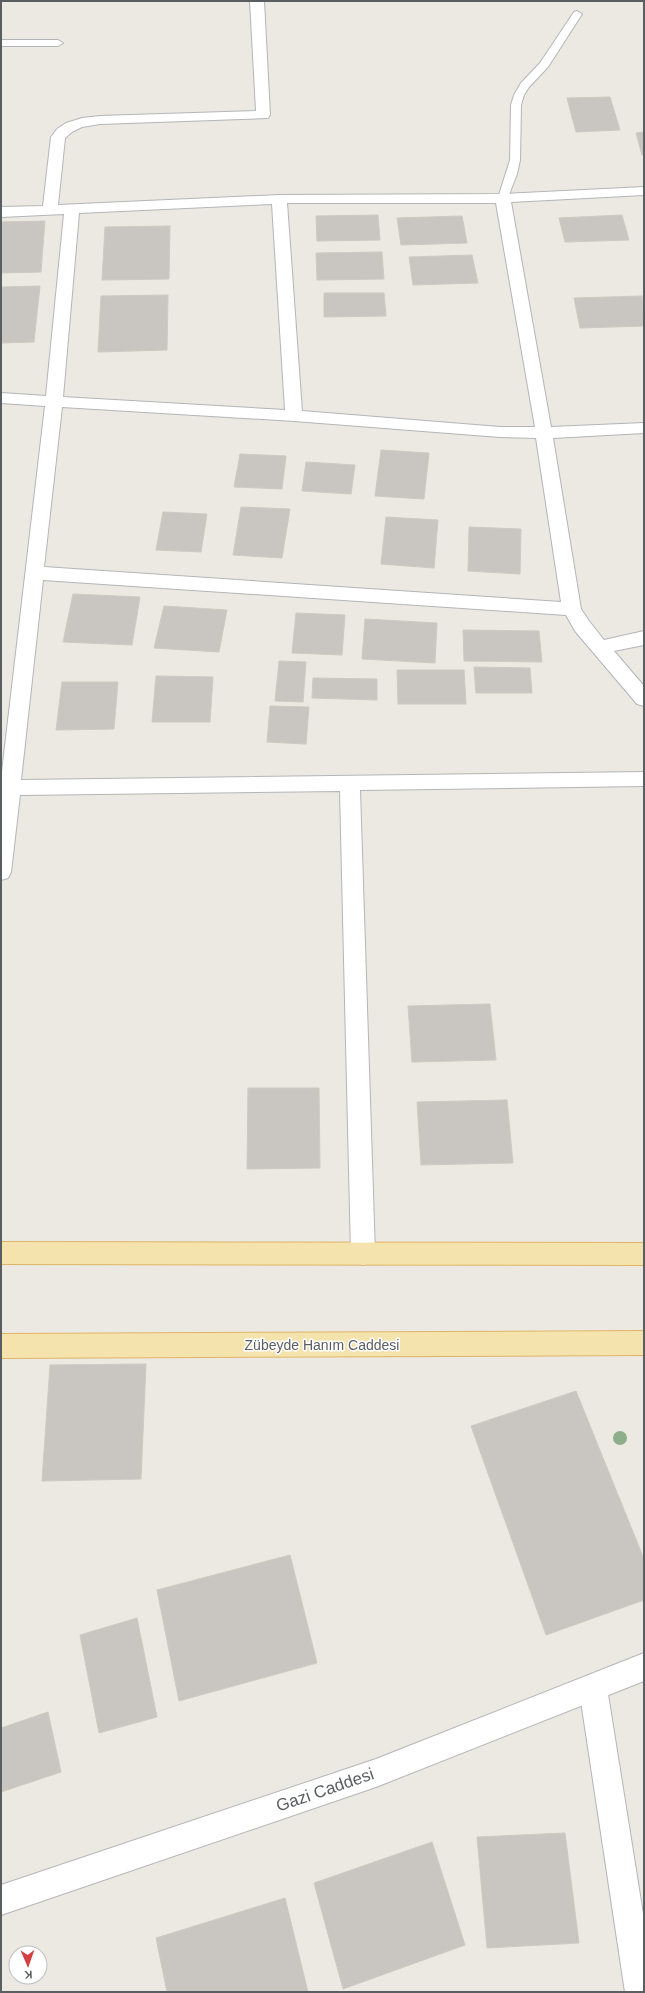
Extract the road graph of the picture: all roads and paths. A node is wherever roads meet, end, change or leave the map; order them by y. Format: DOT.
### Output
graph roads {
  1 [pos="257,1"];
  2 [pos="577,14"];
  3 [pos="1,43"];
  4 [pos="58,43"];
  5 [pos="644,191"];
  6 [pos="503,198"];
  7 [pos="279,199"];
  8 [pos="72,208"];
  9 [pos="50,209"];
  10 [pos="1,212"];
  11 [pos="1,398"];
  12 [pos="54,402"];
  13 [pos="294,416"];
  14 [pos="644,428"];
  15 [pos="544,433"];
  16 [pos="35,573"];
  17 [pos="572,609"];
  18 [pos="644,638"];
  19 [pos="601,647"];
  20 [pos="644,699"];
  21 [pos="644,779"];
  22 [pos="350,784"];
  23 [pos="6,788"];
  24 [pos="1,872"];
  25 [pos="1,1253"];
  26 [pos="362,1254"];
  27 [pos="644,1254"];
  28 [pos="644,1343"];
  29 [pos="1,1346"];
  30 [pos="644,1667"];
  31 [pos="593,1688"];
  32 [pos="1,1900"];
  33 [pos="640,1992"];
  1 -- 9 [label="street"];
  2 -- 6 [label="lane"];
  3 -- 4 [label="lane"];
  5 -- 6 [label="street"];
  6 -- 7 [label="street"];
  6 -- 15 [label="street"];
  7 -- 8 [label="street"];
  7 -- 13 [label="street"];
  8 -- 9 [label="street"];
  8 -- 12 [label="street"];
  9 -- 10 [label="street"];
  11 -- 12 [label="street"];
  12 -- 13 [label="street"];
  12 -- 16 [label="street"];
  13 -- 15 [label="street"];
  14 -- 15 [label="street"];
  15 -- 17 [label="street"];
  16 -- 17 [label="street"];
  16 -- 23 [label="street"];
  17 -- 19 [label="street"];
  18 -- 19 [label="street"];
  19 -- 20 [label="street"];
  21 -- 22 [label="street"];
  22 -- 23 [label="street"];
  22 -- 26 [label="street"];
  23 -- 24 [label="street"];
  25 -- 26 [label="main road"];
  26 -- 27 [label="main road"];
  28 -- 29 [label="main road, Zübeyde Hanım Caddesi"];
  30 -- 31 [label="street, Gazi Caddesi"];
  31 -- 32 [label="street, Gazi Caddesi"];
  31 -- 33 [label="street"];
}
